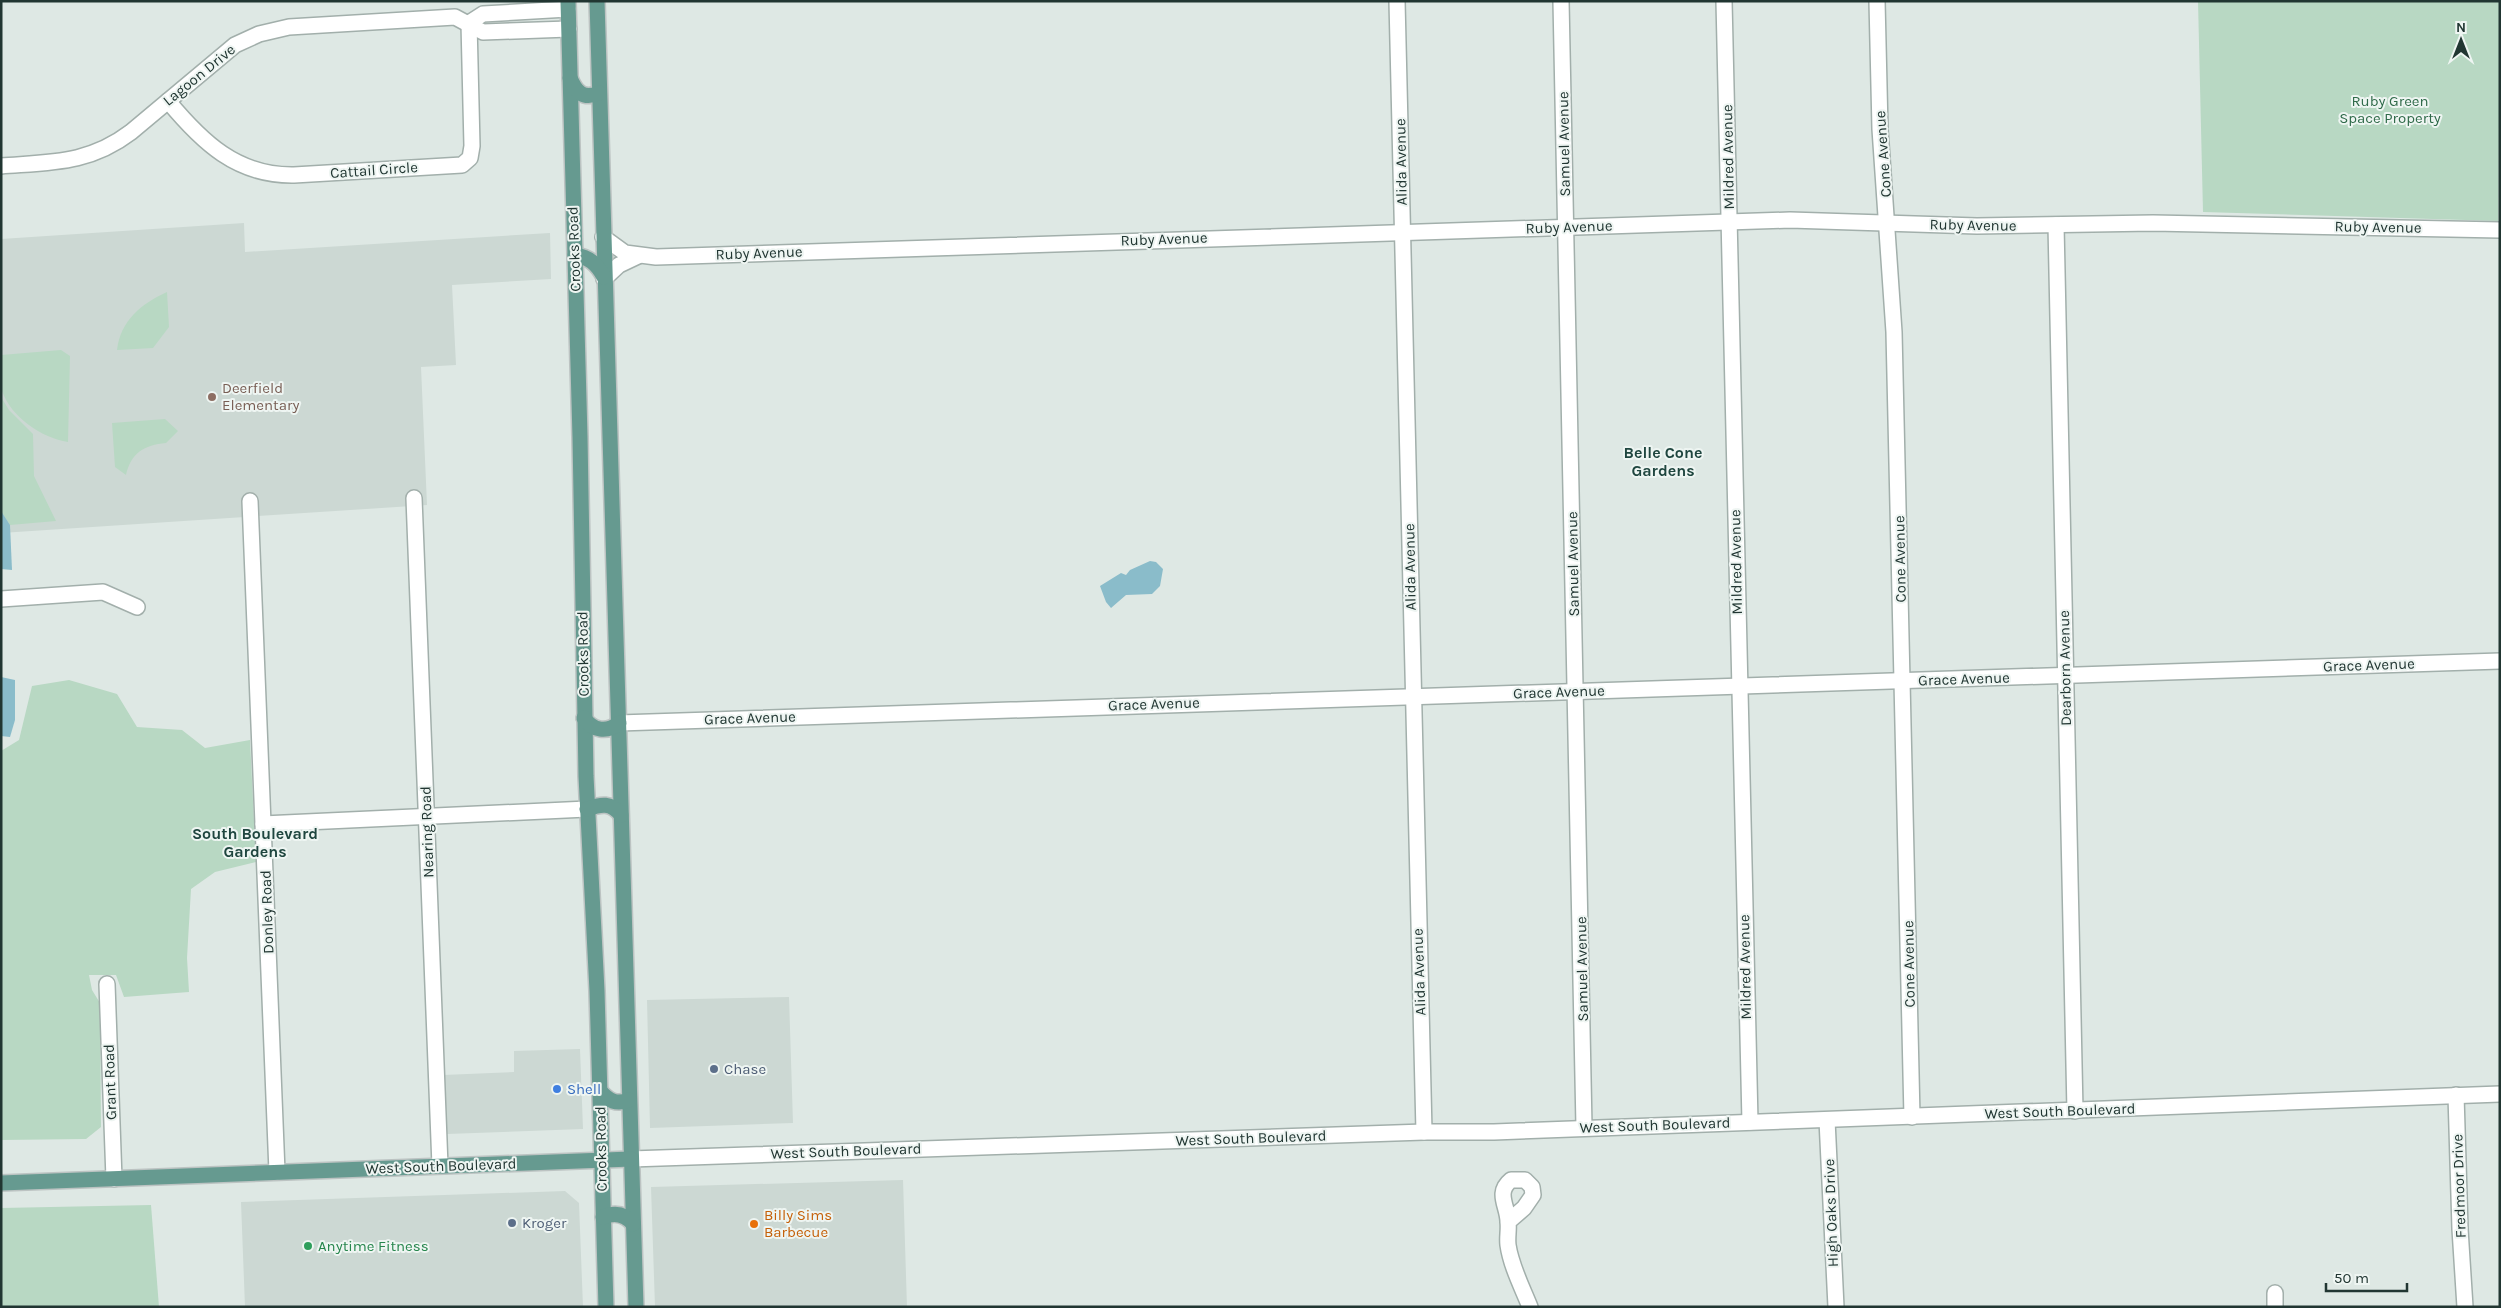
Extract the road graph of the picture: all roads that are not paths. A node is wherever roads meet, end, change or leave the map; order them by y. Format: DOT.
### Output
graph roads {
  1 [pos="597,1"];
  2 [pos="1398,1"];
  3 [pos="1561,1"];
  4 [pos="1724,1"];
  5 [pos="1877,1"];
  6 [pos="568,5"];
  7 [pos="469,23"];
  8 [pos="568,29"];
  9 [pos="569,77"];
  10 [pos="599,93"];
  11 [pos="168,101"];
  12 [pos="1,166"];
  13 [pos="1729,222"];
  14 [pos="1888,222"];
  15 [pos="2056,224"];
  16 [pos="1566,227"];
  17 [pos="2500,230"];
  18 [pos="1402,232"];
  19 [pos="603,237"];
  20 [pos="574,255"];
  21 [pos="638,256"];
  22 [pos="604,279"];
  23 [pos="414,498"];
  24 [pos="250,501"];
  25 [pos="1,599"];
  26 [pos="137,607"];
  27 [pos="2500,661"];
  28 [pos="2065,676"];
  29 [pos="1903,681"];
  30 [pos="1739,686"];
  31 [pos="1576,691"];
  32 [pos="1413,697"];
  33 [pos="584,718"];
  34 [pos="618,723"];
  35 [pos="587,809"];
  36 [pos="621,815"];
  37 [pos="426,817"];
  38 [pos="263,824"];
  39 [pos="107,984"];
  40 [pos="600,1091"];
  41 [pos="2500,1094"];
  42 [pos="2456,1095"];
  43 [pos="629,1100"];
  44 [pos="2075,1111"];
  45 [pos="1912,1117"];
  46 [pos="1827,1120"];
  47 [pos="1750,1122"];
  48 [pos="1584,1128"];
  49 [pos="1424,1132"];
  50 [pos="631,1159"];
  51 [pos="602,1160"];
  52 [pos="440,1166"];
  53 [pos="278,1172"];
  54 [pos="114,1179"];
  55 [pos="1,1183"];
  56 [pos="603,1217"];
  57 [pos="1508,1221"];
  58 [pos="633,1224"];
  59 [pos="606,1307"];
  60 [pos="636,1307"];
  61 [pos="1530,1307"];
  62 [pos="1836,1307"];
  63 [pos="2465,1307"];
  1 -- 10 [label="main road, Crooks Road"];
  2 -- 18 [label="street, Alida Avenue"];
  3 -- 16 [label="street, Samuel Avenue"];
  4 -- 13 [label="street, Mildred Avenue"];
  5 -- 14 [label="street, Cone Avenue"];
  6 -- 7 [label="street"];
  6 -- 8 [label="main road, Crooks Road"];
  7 -- 8 [label="street, Lagoon Drive"];
  7 -- 11 [label="street, Lagoon Drive"];
  7 -- 11 [label="street, Cattail Circle"];
  8 -- 9 [label="main road, Crooks Road"];
  9 -- 10 [label="main road"];
  9 -- 20 [label="main road, Crooks Road"];
  10 -- 19 [label="main road, Crooks Road"];
  11 -- 12 [label="street, Lagoon Drive"];
  13 -- 14 [label="street, Ruby Avenue"];
  13 -- 16 [label="street, Ruby Avenue"];
  13 -- 30 [label="street, Mildred Avenue"];
  14 -- 15 [label="street, Ruby Avenue"];
  14 -- 29 [label="street, Cone Avenue"];
  15 -- 17 [label="street, Ruby Avenue"];
  15 -- 28 [label="street, Dearborn Avenue"];
  16 -- 18 [label="street, Ruby Avenue"];
  16 -- 31 [label="street, Samuel Avenue"];
  18 -- 21 [label="street, Ruby Avenue"];
  18 -- 32 [label="street, Alida Avenue"];
  19 -- 21 [label="street, Ruby Avenue"];
  19 -- 22 [label="main road, Crooks Road"];
  20 -- 22 [label="main road"];
  20 -- 33 [label="main road, Crooks Road"];
  21 -- 22 [label="street, Ruby Avenue"];
  22 -- 34 [label="main road, Crooks Road"];
  23 -- 37 [label="street, Nearing Road"];
  24 -- 38 [label="street, Donley Road"];
  25 -- 26 [label="street"];
  27 -- 28 [label="street, Grace Avenue"];
  28 -- 29 [label="street, Grace Avenue"];
  28 -- 44 [label="street, Dearborn Avenue"];
  29 -- 30 [label="street, Grace Avenue"];
  29 -- 45 [label="street, Cone Avenue"];
  30 -- 31 [label="street, Grace Avenue"];
  30 -- 47 [label="street, Mildred Avenue"];
  31 -- 32 [label="street, Grace Avenue"];
  31 -- 48 [label="street, Samuel Avenue"];
  32 -- 34 [label="street, Grace Avenue"];
  32 -- 49 [label="street, Alida Avenue"];
  33 -- 34 [label="main road"];
  33 -- 35 [label="main road, Crooks Road"];
  34 -- 36 [label="main road, Crooks Road"];
  35 -- 36 [label="main road"];
  35 -- 37 [label="street"];
  35 -- 40 [label="main road, Crooks Road"];
  36 -- 43 [label="main road, Crooks Road"];
  37 -- 38 [label="street"];
  37 -- 52 [label="street, Nearing Road"];
  38 -- 53 [label="street, Donley Road"];
  39 -- 54 [label="street, Grant Road"];
  40 -- 43 [label="main road"];
  40 -- 51 [label="main road, Crooks Road"];
  41 -- 42 [label="street, West South Boulevard"];
  42 -- 44 [label="street, West South Boulevard"];
  42 -- 63 [label="street, Fredmoor Drive"];
  43 -- 50 [label="main road, Crooks Road"];
  44 -- 45 [label="street, West South Boulevard"];
  45 -- 46 [label="street, West South Boulevard"];
  46 -- 47 [label="street, West South Boulevard"];
  46 -- 62 [label="street, High Oaks Drive"];
  47 -- 48 [label="street, West South Boulevard"];
  48 -- 49 [label="street, West South Boulevard"];
  49 -- 50 [label="street, West South Boulevard"];
  50 -- 51 [label="main road, West South Boulevard"];
  50 -- 58 [label="main road, Crooks Road"];
  51 -- 52 [label="main road, West South Boulevard"];
  51 -- 56 [label="main road, Crooks Road"];
  52 -- 53 [label="main road, West South Boulevard"];
  53 -- 54 [label="main road, West South Boulevard"];
  54 -- 55 [label="main road, West South Boulevard"];
  56 -- 58 [label="main road"];
  56 -- 59 [label="main road, Crooks Road"];
  57 -- 61 [label="street"];
  58 -- 60 [label="main road, Crooks Road"];
}
